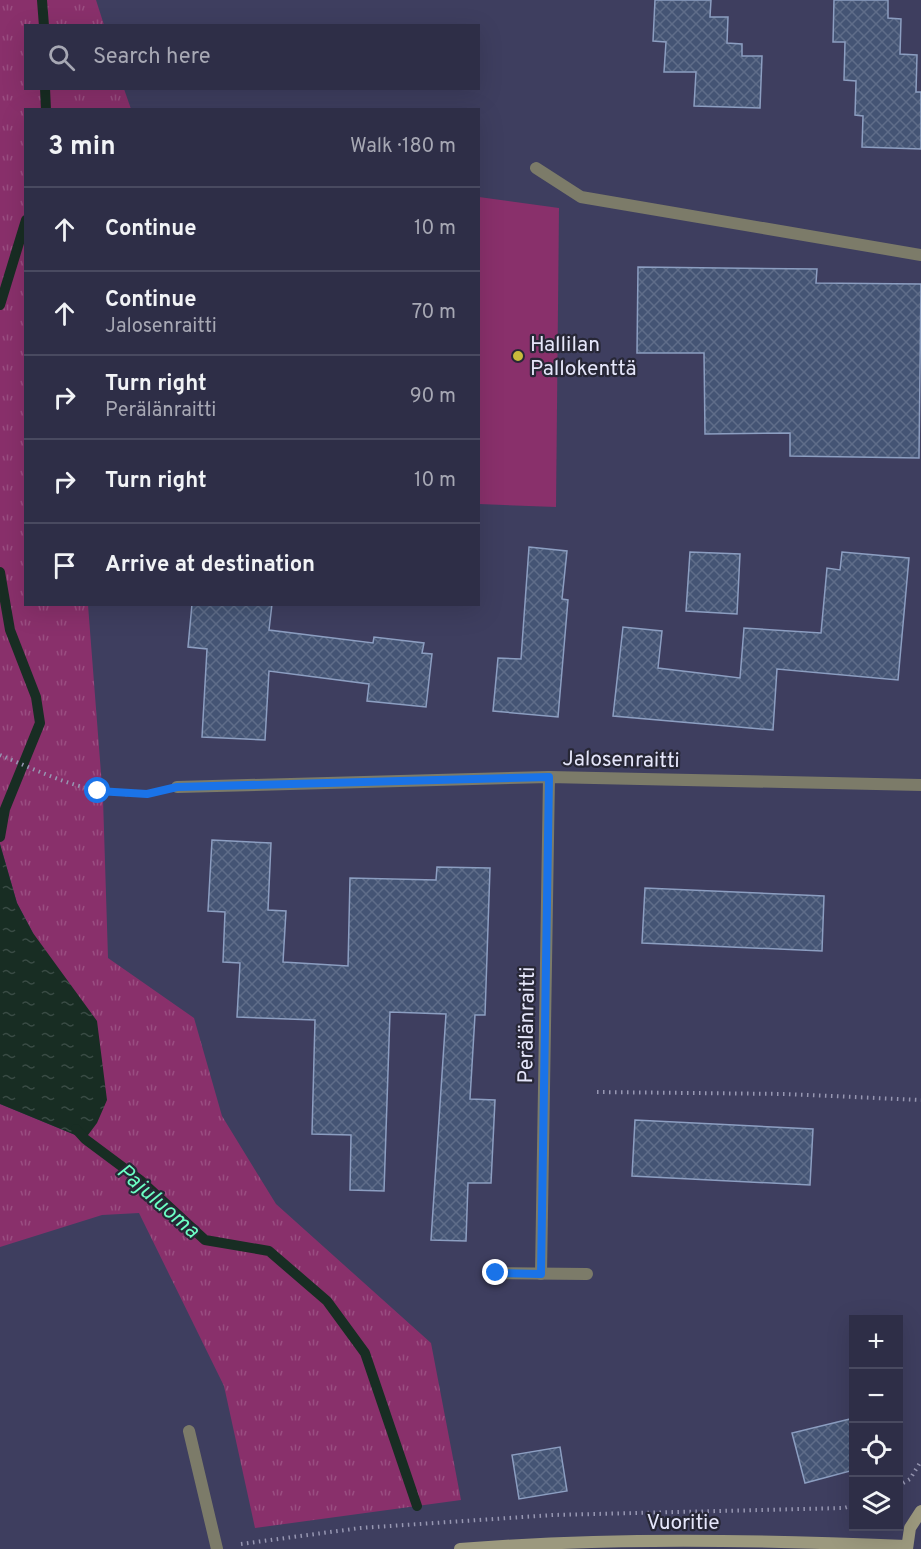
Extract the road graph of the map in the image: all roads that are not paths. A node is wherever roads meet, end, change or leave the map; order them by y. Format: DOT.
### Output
graph roads {
  1 [pos="536,168"];
  2 [pos="921,255"];
  3 [pos="549,777"];
  4 [pos="921,785"];
  5 [pos="177,787"];
  6 [pos="496,1273"];
  7 [pos="541,1274"];
  8 [pos="587,1274"];
  9 [pos="189,1431"];
  10 [pos="921,1511"];
  11 [pos="906,1548"];
  12 [pos="217,1549"];
  13 [pos="460,1549"];
  1 -- 2 [label="street"];
  3 -- 4 [label="street, Jalosenraitti"];
  3 -- 5 [label="street, Jalosenraitti"];
  3 -- 7 [label="street, Perälänraitti"];
  6 -- 7 [label="street"];
  7 -- 8 [label="street"];
  9 -- 12 [label="street"];
  10 -- 11 [label="street"];
  11 -- 13 [label="street, Vuoritie"];
}
